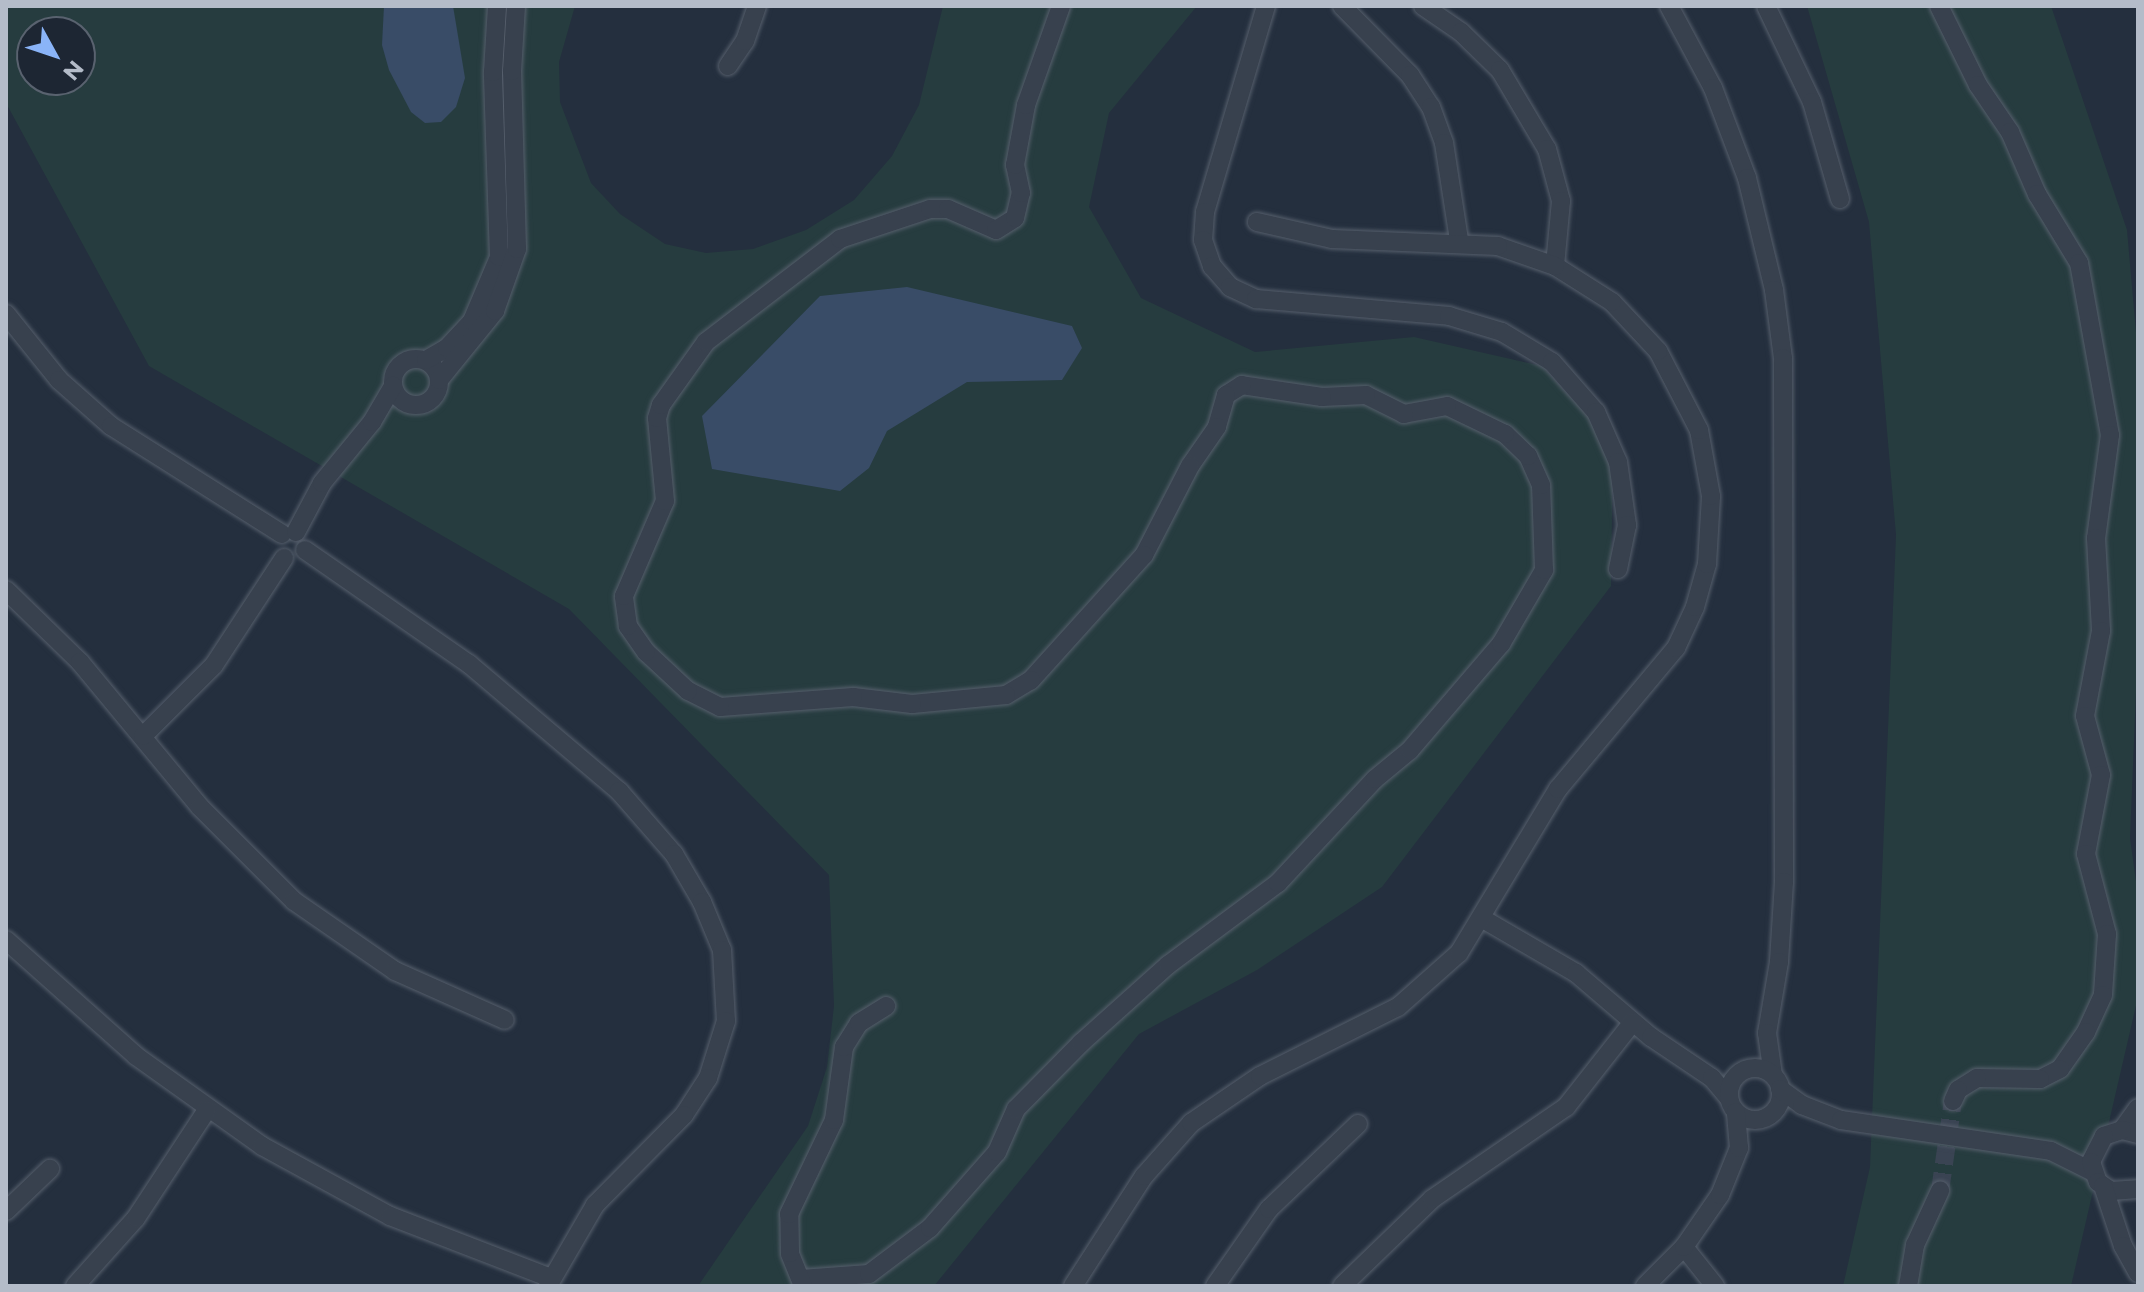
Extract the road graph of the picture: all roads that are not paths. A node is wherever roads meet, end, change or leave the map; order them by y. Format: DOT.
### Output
graph roads {
  1 [pos="497,6"];
  2 [pos="516,6"];
  3 [pos="757,6"];
  4 [pos="1061,6"];
  5 [pos="1266,6"];
  6 [pos="1342,6"];
  7 [pos="1423,6"];
  8 [pos="1440,6"];
  9 [pos="1669,6"];
  10 [pos="1766,6"];
  11 [pos="1939,6"];
  12 [pos="1449,23"];
  13 [pos="728,66"];
  14 [pos="1840,199"];
  15 [pos="1257,222"];
  16 [pos="1459,240"];
  17 [pos="1555,266"];
  18 [pos="6,314"];
  19 [pos="426,360"];
  20 [pos="439,380"];
  21 [pos="393,386"];
  22 [pos="410,405"];
  23 [pos="372,422"];
  24 [pos="289,533"];
  25 [pos="305,550"];
  26 [pos="284,558"];
  27 [pos="1618,569"];
  28 [pos="6,590"];
  29 [pos="143,736"];
  30 [pos="1483,919"];
  31 [pos="6,940"];
  32 [pos="886,1006"];
  33 [pos="505,1020"];
  34 [pos="1633,1022"];
  35 [pos="1767,1033"];
  36 [pos="1742,1071"];
  37 [pos="1707,1074"];
  38 [pos="1777,1082"];
  39 [pos="1953,1101"];
  40 [pos="1732,1105"];
  41 [pos="2138,1108"];
  42 [pos="207,1110"];
  43 [pos="1774,1111"];
  44 [pos="1815,1111"];
  45 [pos="1757,1120"];
  46 [pos="1358,1124"];
  47 [pos="2130,1132"];
  48 [pos="2097,1143"];
  49 [pos="2051,1151"];
  50 [pos="1737,1157"];
  51 [pos="50,1169"];
  52 [pos="2098,1179"];
  53 [pos="1940,1191"];
  54 [pos="2134,1191"];
  55 [pos="6,1211"];
  56 [pos="2119,1234"];
  57 [pos="1684,1247"];
  58 [pos="2138,1273"];
  59 [pos="549,1282"];
  60 [pos="802,1282"];
  61 [pos="75,1286"];
  62 [pos="1073,1286"];
  63 [pos="1215,1286"];
  64 [pos="1342,1286"];
  65 [pos="1645,1286"];
  66 [pos="1715,1286"];
  67 [pos="1908,1286"];
  1 -- 19 [label="street"];
  2 -- 20 [label="street"];
  3 -- 13 [label="street"];
  4 -- 60 [label="street"];
  5 -- 27 [label="street"];
  6 -- 16 [label="street"];
  7 -- 12 [label="street"];
  8 -- 12 [label="street"];
  9 -- 35 [label="street"];
  10 -- 14 [label="street"];
  11 -- 39 [label="street"];
  12 -- 17 [label="street"];
  15 -- 16 [label="street"];
  16 -- 17 [label="street"];
  17 -- 30 [label="street"];
  18 -- 24 [label="street"];
  19 -- 20 [label="street"];
  19 -- 21 [label="street"];
  20 -- 22 [label="street"];
  21 -- 22 [label="street"];
  21 -- 23 [label="street"];
  22 -- 23 [label="street"];
  23 -- 24 [label="street"];
  24 -- 25 [label="street"];
  24 -- 26 [label="street"];
  25 -- 26 [label="street"];
  25 -- 59 [label="street"];
  26 -- 29 [label="street"];
  28 -- 29 [label="street"];
  29 -- 33 [label="street"];
  30 -- 34 [label="street"];
  30 -- 62 [label="street"];
  31 -- 42 [label="street"];
  32 -- 60 [label="street"];
  34 -- 37 [label="street"];
  34 -- 64 [label="street"];
  35 -- 36 [label="street"];
  35 -- 38 [label="street"];
  36 -- 37 [label="street"];
  36 -- 38 [label="street"];
  36 -- 40 [label="street"];
  37 -- 40 [label="street"];
  38 -- 43 [label="street"];
  38 -- 44 [label="street"];
  40 -- 45 [label="street"];
  40 -- 50 [label="street"];
  41 -- 47 [label="street"];
  42 -- 59 [label="street"];
  42 -- 61 [label="street"];
  43 -- 44 [label="street"];
  43 -- 45 [label="street"];
  44 -- 49 [label="street"];
  45 -- 50 [label="street"];
  46 -- 63 [label="street"];
  47 -- 48 [label="street"];
  48 -- 49 [label="street"];
  48 -- 52 [label="street"];
  49 -- 52 [label="street"];
  50 -- 57 [label="street"];
  51 -- 55 [label="street"];
  52 -- 54 [label="street"];
  52 -- 56 [label="street"];
  53 -- 67 [label="street"];
  54 -- 56 [label="street"];
  56 -- 58 [label="street"];
  57 -- 65 [label="street"];
  57 -- 66 [label="street"];
}
